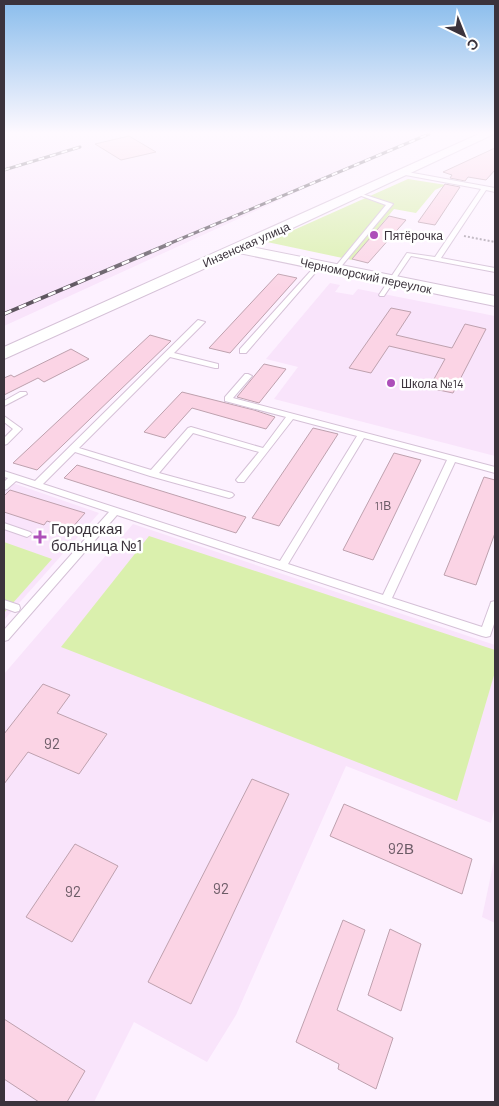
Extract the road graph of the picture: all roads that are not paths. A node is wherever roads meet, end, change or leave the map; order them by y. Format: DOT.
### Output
graph roads {
  1 [pos="374,186"];
  2 [pos="471,186"];
  3 [pos="484,188"];
  4 [pos="495,190"];
  5 [pos="358,193"];
  6 [pos="237,248"];
  7 [pos="437,259"];
  8 [pos="319,265"];
  9 [pos="337,268"];
  10 [pos="495,270"];
  11 [pos="392,280"];
  12 [pos="382,295"];
  13 [pos="495,301"];
  14 [pos="201,322"];
  15 [pos="244,351"];
  16 [pos="4,354"];
  17 [pos="168,354"];
  18 [pos="215,366"];
  19 [pos="248,376"];
  20 [pos="24,394"];
  21 [pos="4,404"];
  22 [pos="291,416"];
  23 [pos="4,418"];
  24 [pos="362,435"];
  25 [pos="4,442"];
  26 [pos="73,449"];
  27 [pos="265,451"];
  28 [pos="452,459"];
  29 [pos="495,470"];
  30 [pos="4,474"];
  31 [pos="153,474"];
  32 [pos="14,478"];
  33 [pos="241,480"];
  34 [pos="37,485"];
  35 [pos="4,487"];
  36 [pos="229,495"];
  37 [pos="114,511"];
  38 [pos="4,526"];
  39 [pos="27,534"];
  40 [pos="282,566"];
  41 [pos="386,600"];
  42 [pos="4,604"];
  43 [pos="495,605"];
  44 [pos="15,608"];
  45 [pos="4,637"];
  1 -- 5 [label="street, Инзенская улица"];
  2 -- 3 [label="lane"];
  3 -- 4 [label="lane"];
  3 -- 7 [label="lane"];
  5 -- 6 [label="street, Инзенская улица"];
  5 -- 9 [label="lane"];
  6 -- 8 [label="street, Черноморский переулок"];
  6 -- 16 [label="street, Инзенская улица"];
  7 -- 10 [label="lane"];
  7 -- 11 [label="lane"];
  8 -- 9 [label="street, Черноморский переулок"];
  8 -- 15 [label="lane"];
  9 -- 11 [label="street, Черноморский переулок"];
  11 -- 12 [label="lane"];
  11 -- 13 [label="street, Черноморский переулок"];
  14 -- 17 [label="lane"];
  17 -- 18 [label="lane"];
  17 -- 26 [label="lane"];
  19 -- 22 [label="lane"];
  20 -- 21 [label="lane"];
  22 -- 24 [label="lane"];
  22 -- 27 [label="lane"];
  23 -- 25 [label="lane"];
  24 -- 28 [label="lane"];
  24 -- 40 [label="lane"];
  26 -- 31 [label="lane"];
  26 -- 34 [label="lane"];
  27 -- 31 [label="lane"];
  27 -- 33 [label="lane"];
  28 -- 29 [label="lane"];
  28 -- 41 [label="lane"];
  30 -- 32 [label="lane"];
  31 -- 36 [label="lane"];
  32 -- 34 [label="lane"];
  32 -- 35 [label="lane"];
  34 -- 37 [label="lane"];
  37 -- 40 [label="lane"];
  37 -- 45 [label="lane"];
  38 -- 39 [label="lane"];
  40 -- 41 [label="lane"];
  41 -- 43 [label="lane"];
  42 -- 44 [label="lane"];
}
